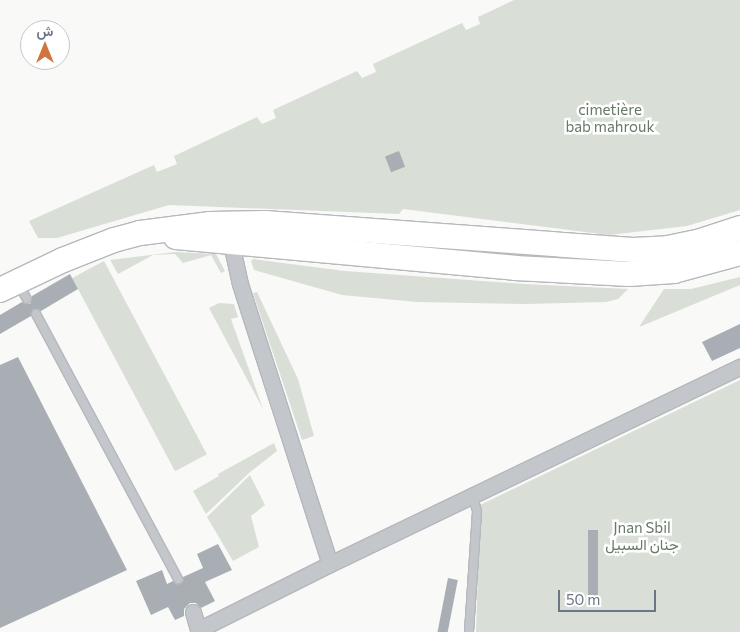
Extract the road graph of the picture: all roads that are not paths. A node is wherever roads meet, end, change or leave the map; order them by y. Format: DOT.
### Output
graph roads {
  1 [pos="740,228"];
  2 [pos="140,233"];
  3 [pos="231,243"];
  4 [pos="740,253"];
  5 [pos="15,290"];
  6 [pos="36,314"];
  7 [pos="740,367"];
  8 [pos="473,497"];
  9 [pos="330,564"];
  10 [pos="178,579"];
  11 [pos="193,612"];
  12 [pos="199,631"];
  13 [pos="469,632"];
  1 -- 2 [label="main road"];
  2 -- 3 [label="main road"];
  2 -- 5 [label="main road"];
  3 -- 4 [label="main road"];
  3 -- 9 [label="street"];
  6 -- 10 [label="lane"];
  7 -- 8 [label="street"];
  8 -- 9 [label="street"];
  8 -- 13 [label="lane"];
  9 -- 12 [label="street"];
  11 -- 12 [label="street"];
}
